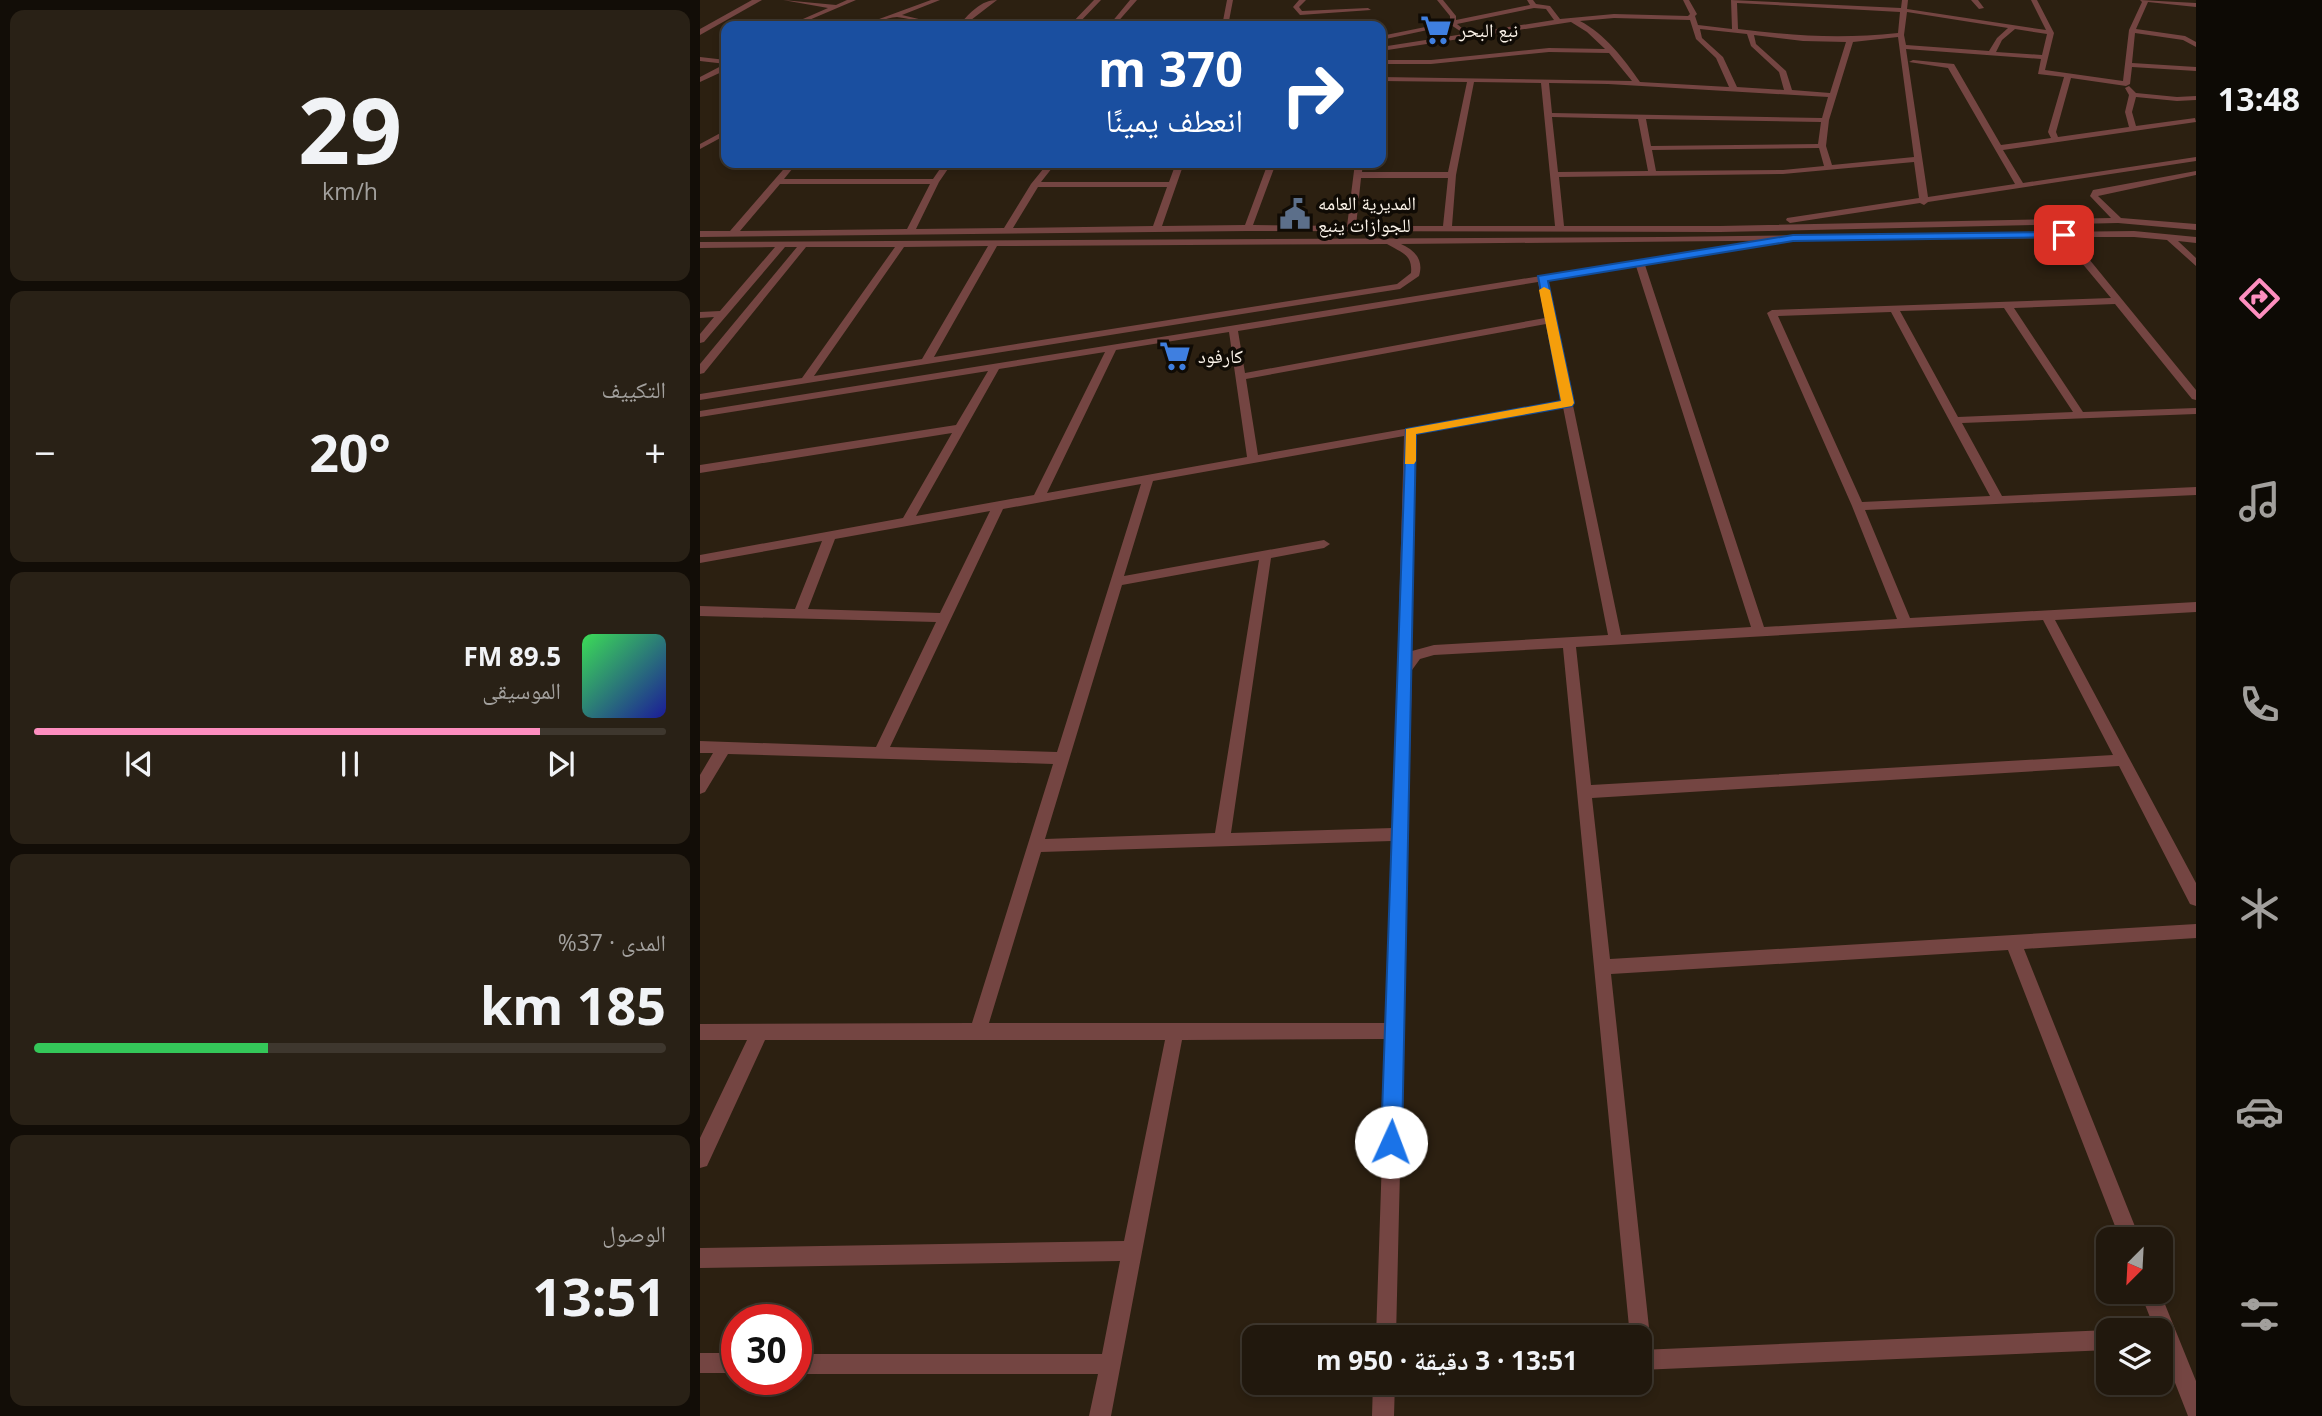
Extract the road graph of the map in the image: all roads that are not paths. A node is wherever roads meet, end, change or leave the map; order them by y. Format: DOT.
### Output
graph roads {
  1 [pos="740,0"];
  2 [pos="758,0"];
  3 [pos="786,0"];
  4 [pos="853,0"];
  5 [pos="937,0"];
  6 [pos="994,0"];
  7 [pos="1098,0"];
  8 [pos="1134,0"];
  9 [pos="1230,0"];
  10 [pos="1303,0"];
  11 [pos="1369,0"];
  12 [pos="1440,0"];
  13 [pos="1686,0"];
  14 [pos="1734,0"];
  15 [pos="1905,0"];
  16 [pos="1974,0"];
  17 [pos="2034,0"];
  18 [pos="2145,0"];
  19 [pos="1532,3"];
  20 [pos="1813,3"];
  21 [pos="2196,5"];
  22 [pos="837,7"];
  23 [pos="1981,8"];
  24 [pos="1904,10"];
  25 [pos="883,11"];
  26 [pos="897,16"];
  27 [pos="1484,17"];
  28 [pos="1689,18"];
  29 [pos="1573,20"];
  30 [pos="802,21"];
  31 [pos="880,21"];
  32 [pos="918,21"];
  33 [pos="968,21"];
  34 [pos="1077,21"];
  35 [pos="1116,21"];
  36 [pos="1226,21"];
  37 [pos="1558,21"];
  38 [pos="700,22"];
  39 [pos="1453,24"];
  40 [pos="1696,27"];
  41 [pos="2013,28"];
  42 [pos="1499,30"];
  43 [pos="1735,30"];
  44 [pos="2132,30"];
  45 [pos="700,32"];
  46 [pos="1750,33"];
  47 [pos="2051,33"];
  48 [pos="1901,35"];
  49 [pos="1469,36"];
  50 [pos="1386,37"];
  51 [pos="1850,40"];
  52 [pos="2196,45"];
  53 [pos="1904,47"];
  54 [pos="1386,48"];
  55 [pos="1611,51"];
  56 [pos="1992,52"];
  57 [pos="721,53"];
  58 [pos="2042,57"];
  59 [pos="703,59"];
  60 [pos="1386,62"];
  61 [pos="1913,62"];
  62 [pos="721,63"];
  63 [pos="2134,65"];
  64 [pos="721,67"];
  65 [pos="2196,69"];
  66 [pos="2068,76"];
  67 [pos="1386,79"];
  68 [pos="700,80"];
  69 [pos="1471,80"];
  70 [pos="1545,82"];
  71 [pos="1638,84"];
  72 [pos="2126,84"];
  73 [pos="1735,91"];
  74 [pos="1788,94"];
  75 [pos="2133,94"];
  76 [pos="1831,95"];
  77 [pos="2196,98"];
  78 [pos="2176,99"];
  79 [pos="1548,115"];
  80 [pos="1642,117"];
  81 [pos="1825,120"];
  82 [pos="2196,120"];
  83 [pos="2133,128"];
  84 [pos="721,135"];
  85 [pos="2056,140"];
  86 [pos="1822,146"];
  87 [pos="700,147"];
  88 [pos="1648,148"];
  89 [pos="1998,148"];
  90 [pos="1917,159"];
  91 [pos="2196,159"];
  92 [pos="1829,167"];
  93 [pos="789,168"];
  94 [pos="945,168"];
  95 [pos="1048,168"];
  96 [pos="1178,168"];
  97 [pos="1270,168"];
  98 [pos="1358,168"];
  99 [pos="2196,173"];
  100 [pos="1357,175"];
  101 [pos="1452,175"];
  102 [pos="1554,175"];
  103 [pos="1653,175"];
  104 [pos="778,181"];
  105 [pos="935,182"];
  106 [pos="1034,184"];
  107 [pos="1173,185"];
  108 [pos="2021,187"];
  109 [pos="1924,202"];
  110 [pos="2118,220"];
  111 [pos="2196,227"];
  112 [pos="1248,228"];
  113 [pos="1351,228"];
  114 [pos="1447,228"];
  115 [pos="1157,229"];
  116 [pos="1560,229"];
  117 [pos="1720,229"];
  118 [pos="1007,231"];
  119 [pos="911,232"];
  120 [pos="733,233"];
  121 [pos="700,234"];
  122 [pos="2064,235"];
  123 [pos="2169,237"];
  124 [pos="1793,238"];
  125 [pos="2196,240"];
  126 [pos="1380,242"];
  127 [pos="994,243"];
  128 [pos="783,244"];
  129 [pos="804,244"];
  130 [pos="901,244"];
  131 [pos="700,245"];
  132 [pos="1640,263"];
  133 [pos="2196,263"];
  134 [pos="1542,279"];
  135 [pos="2118,301"];
  136 [pos="2007,305"];
  137 [pos="1894,309"];
  138 [pos="700,314"];
  139 [pos="722,314"];
  140 [pos="1550,320"];
  141 [pos="1233,328"];
  142 [pos="700,340"];
  143 [pos="1112,348"];
  144 [pos="926,361"];
  145 [pos="995,366"];
  146 [pos="700,371"];
  147 [pos="1240,377"];
  148 [pos="806,380"];
  149 [pos="700,397"];
  150 [pos="2196,397"];
  151 [pos="1567,403"];
  152 [pos="2196,411"];
  153 [pos="700,414"];
  154 [pos="2080,415"];
  155 [pos="1954,420"];
  156 [pos="961,428"];
  157 [pos="1410,432"];
  158 [pos="1253,460"];
  159 [pos="700,469"];
  160 [pos="1148,479"];
  161 [pos="2196,491"];
  162 [pos="1038,499"];
  163 [pos="1998,500"];
  164 [pos="998,506"];
  165 [pos="1857,506"];
  166 [pos="907,522"];
  167 [pos="830,536"];
  168 [pos="1324,544"];
  169 [pos="1266,553"];
  170 [pos="700,559"];
  171 [pos="1116,582"];
  172 [pos="2196,607"];
  173 [pos="700,611"];
  174 [pos="800,614"];
  175 [pos="2047,616"];
  176 [pos="944,618"];
  177 [pos="1905,624"];
  178 [pos="1759,632"];
  179 [pos="1616,640"];
  180 [pos="1569,642"];
  181 [pos="1405,669"];
  182 [pos="700,747"];
  183 [pos="724,748"];
  184 [pos="880,753"];
  185 [pos="1062,758"];
  186 [pos="2123,760"];
  187 [pos="700,788"];
  188 [pos="1583,792"];
  189 [pos="1400,834"];
  190 [pos="1222,840"];
  191 [pos="1035,846"];
  192 [pos="2196,899"];
  193 [pos="2196,931"];
  194 [pos="2013,942"];
  195 [pos="1601,967"];
  196 [pos="1175,1031"];
  197 [pos="1395,1031"];
  198 [pos="700,1032"];
  199 [pos="760,1032"];
  200 [pos="978,1032"];
  201 [pos="700,1159"];
  202 [pos="2125,1227"];
  203 [pos="1132,1251"];
  204 [pos="700,1258"];
  205 [pos="1386,1325"];
  206 [pos="1638,1325"];
  207 [pos="2096,1340"];
  208 [pos="1652,1349"];
  209 [pos="2173,1356"];
  210 [pos="700,1363"];
  211 [pos="721,1363"];
  212 [pos="812,1364"];
  213 [pos="1110,1364"];
  214 [pos="1384,1395"];
  215 [pos="2196,1408"];
  216 [pos="1100,1416"];
  217 [pos="1383,1416"];
  1 -- 38 [label="street"];
  2 -- 45 [label="street"];
  3 -- 22 [label="street"];
  4 -- 22 [label="street"];
  5 -- 26 [label="street"];
  6 -- 33 [label="street"];
  7 -- 34 [label="street"];
  8 -- 35 [label="street"];
  9 -- 36 [label="street"];
  10 -- 11 [label="street"];
  12 -- 39 [label="street"];
  13 -- 28 [label="street"];
  14 -- 20 [label="street"];
  14 -- 43 [label="street"];
  15 -- 24 [label="street"];
  16 -- 23 [label="street"];
  17 -- 47 [label="street"];
  18 -- 21 [label="street"];
  18 -- 44 [label="street"];
  19 -- 27 [label="street"];
  19 -- 37 [label="street"];
  20 -- 24 [label="street"];
  22 -- 30 [label="street"];
  24 -- 41 [label="street"];
  24 -- 48 [label="street"];
  25 -- 26 [label="street"];
  26 -- 31 [label="street"];
  26 -- 32 [label="street"];
  27 -- 39 [label="street"];
  27 -- 42 [label="street"];
  28 -- 29 [label="street"];
  28 -- 40 [label="street"];
  29 -- 37 [label="street"];
  29 -- 55 [label="street"];
  37 -- 42 [label="street"];
  39 -- 49 [label="street"];
  39 -- 50 [label="street"];
  40 -- 43 [label="street"];
  40 -- 73 [label="street"];
  41 -- 47 [label="street"];
  41 -- 56 [label="street"];
  42 -- 49 [label="street"];
  43 -- 46 [label="street"];
  44 -- 52 [label="street"];
  44 -- 72 [label="street"];
  46 -- 51 [label="street"];
  46 -- 74 [label="street"];
  47 -- 58 [label="street"];
  48 -- 51 [label="street"];
  48 -- 53 [label="street"];
  49 -- 54 [label="street"];
  51 -- 76 [label="street"];
  53 -- 56 [label="street"];
  53 -- 90 [label="street"];
  55 -- 60 [label="street"];
  55 -- 71 [label="street"];
  56 -- 58 [label="street"];
  57 -- 59 [label="street"];
  58 -- 66 [label="street"];
  59 -- 62 [label="street"];
  61 -- 89 [label="street"];
  63 -- 65 [label="street"];
  64 -- 68 [label="street"];
  66 -- 72 [label="street"];
  66 -- 85 [label="street"];
  67 -- 69 [label="street"];
  69 -- 70 [label="street"];
  69 -- 101 [label="street"];
  70 -- 71 [label="street"];
  70 -- 79 [label="street"];
  71 -- 73 [label="street"];
  72 -- 75 [label="street"];
  73 -- 74 [label="street"];
  74 -- 76 [label="street"];
  75 -- 78 [label="street"];
  75 -- 83 [label="street"];
  76 -- 81 [label="street"];
  77 -- 78 [label="street"];
  78 -- 82 [label="street"];
  79 -- 80 [label="street"];
  79 -- 102 [label="street"];
  80 -- 81 [label="street"];
  80 -- 88 [label="street"];
  81 -- 86 [label="street"];
  82 -- 83 [label="street"];
  83 -- 85 [label="street"];
  84 -- 87 [label="street"];
  85 -- 89 [label="street"];
  86 -- 88 [label="street"];
  86 -- 92 [label="street"];
  88 -- 103 [label="street"];
  89 -- 108 [label="street"];
  90 -- 92 [label="street"];
  90 -- 109 [label="street"];
  91 -- 108 [label="street"];
  92 -- 103 [label="street"];
  93 -- 104 [label="street"];
  94 -- 105 [label="street"];
  95 -- 106 [label="street"];
  96 -- 107 [label="street"];
  97 -- 112 [label="street"];
  98 -- 100 [label="street"];
  99 -- 110 [label="street"];
  100 -- 101 [label="street"];
  100 -- 113 [label="street"];
  101 -- 114 [label="street"];
  102 -- 103 [label="street"];
  102 -- 116 [label="street"];
  104 -- 105 [label="street"];
  104 -- 120 [label="street"];
  105 -- 119 [label="street"];
  106 -- 107 [label="street"];
  106 -- 118 [label="street"];
  107 -- 115 [label="street"];
  108 -- 109 [label="street"];
  109 -- 117 [label="street"];
  110 -- 111 [label="street"];
  110 -- 117 [label="street"];
  112 -- 113 [label="street"];
  112 -- 115 [label="street"];
  113 -- 114 [label="street"];
  114 -- 116 [label="street"];
  115 -- 118 [label="street"];
  116 -- 117 [label="street"];
  118 -- 119 [label="street"];
  119 -- 120 [label="street"];
  120 -- 121 [label="street"];
  122 -- 123 [label="street"];
  122 -- 124 [label="street"];
  122 -- 135 [label="street"];
  123 -- 125 [label="street"];
  123 -- 133 [label="street"];
  124 -- 126 [label="street"];
  124 -- 132 [label="street"];
  126 -- 127 [label="street"];
  126 -- 144 [label="street"];
  127 -- 130 [label="street"];
  127 -- 144 [label="street"];
  128 -- 129 [label="street"];
  128 -- 131 [label="street"];
  128 -- 139 [label="street"];
  129 -- 130 [label="street"];
  129 -- 146 [label="street"];
  130 -- 148 [label="street"];
  132 -- 134 [label="street"];
  132 -- 178 [label="street"];
  134 -- 140 [label="street"];
  134 -- 141 [label="street"];
  135 -- 136 [label="street"];
  135 -- 150 [label="street"];
  136 -- 137 [label="street"];
  136 -- 154 [label="street"];
  137 -- 155 [label="street"];
  137 -- 165 [label="street"];
  138 -- 139 [label="street"];
  139 -- 142 [label="street"];
  140 -- 147 [label="street"];
  140 -- 151 [label="street"];
  141 -- 143 [label="street"];
  141 -- 147 [label="street"];
  143 -- 145 [label="street"];
  143 -- 162 [label="street"];
  144 -- 148 [label="street"];
  145 -- 153 [label="street"];
  145 -- 156 [label="street"];
  147 -- 158 [label="street"];
  148 -- 149 [label="street"];
  151 -- 157 [label="street"];
  151 -- 179 [label="street"];
  152 -- 154 [label="street"];
  154 -- 155 [label="street"];
  155 -- 163 [label="street"];
  156 -- 159 [label="street"];
  156 -- 166 [label="street"];
  157 -- 158 [label="street"];
  157 -- 181 [label="street"];
  158 -- 160 [label="street"];
  160 -- 162 [label="street"];
  160 -- 171 [label="street"];
  161 -- 163 [label="street"];
  162 -- 164 [label="street"];
  163 -- 165 [label="street"];
  164 -- 166 [label="street"];
  164 -- 176 [label="street"];
  165 -- 177 [label="street"];
  166 -- 167 [label="street"];
  167 -- 170 [label="street"];
  167 -- 174 [label="street"];
  168 -- 169 [label="street"];
  169 -- 171 [label="street"];
  169 -- 190 [label="street"];
  171 -- 185 [label="street"];
  172 -- 175 [label="street"];
  173 -- 174 [label="street"];
  174 -- 176 [label="street"];
  175 -- 177 [label="street"];
  175 -- 186 [label="street"];
  176 -- 184 [label="street"];
  177 -- 178 [label="street"];
  178 -- 179 [label="street"];
  179 -- 180 [label="street"];
  180 -- 181 [label="street"];
  180 -- 188 [label="street"];
  181 -- 189 [label="street"];
  182 -- 183 [label="street"];
  183 -- 184 [label="street"];
  183 -- 187 [label="street"];
  184 -- 185 [label="street"];
  185 -- 191 [label="street"];
  186 -- 188 [label="street"];
  186 -- 192 [label="street"];
  188 -- 195 [label="street"];
  189 -- 190 [label="street"];
  189 -- 197 [label="street"];
  190 -- 191 [label="street"];
  191 -- 200 [label="street"];
  193 -- 194 [label="street"];
  194 -- 195 [label="street"];
  194 -- 202 [label="street"];
  195 -- 206 [label="street"];
  196 -- 197 [label="street"];
  196 -- 200 [label="street"];
  196 -- 203 [label="street"];
  197 -- 205 [label="street"];
  198 -- 199 [label="street"];
  199 -- 200 [label="street"];
  199 -- 201 [label="street"];
  203 -- 204 [label="street"];
  203 -- 213 [label="street"];
  207 -- 208 [label="street"];
  209 -- 215 [label="street"];
  210 -- 211 [label="street"];
  212 -- 213 [label="street"];
  213 -- 216 [label="street"];
  214 -- 217 [label="street"];
}
